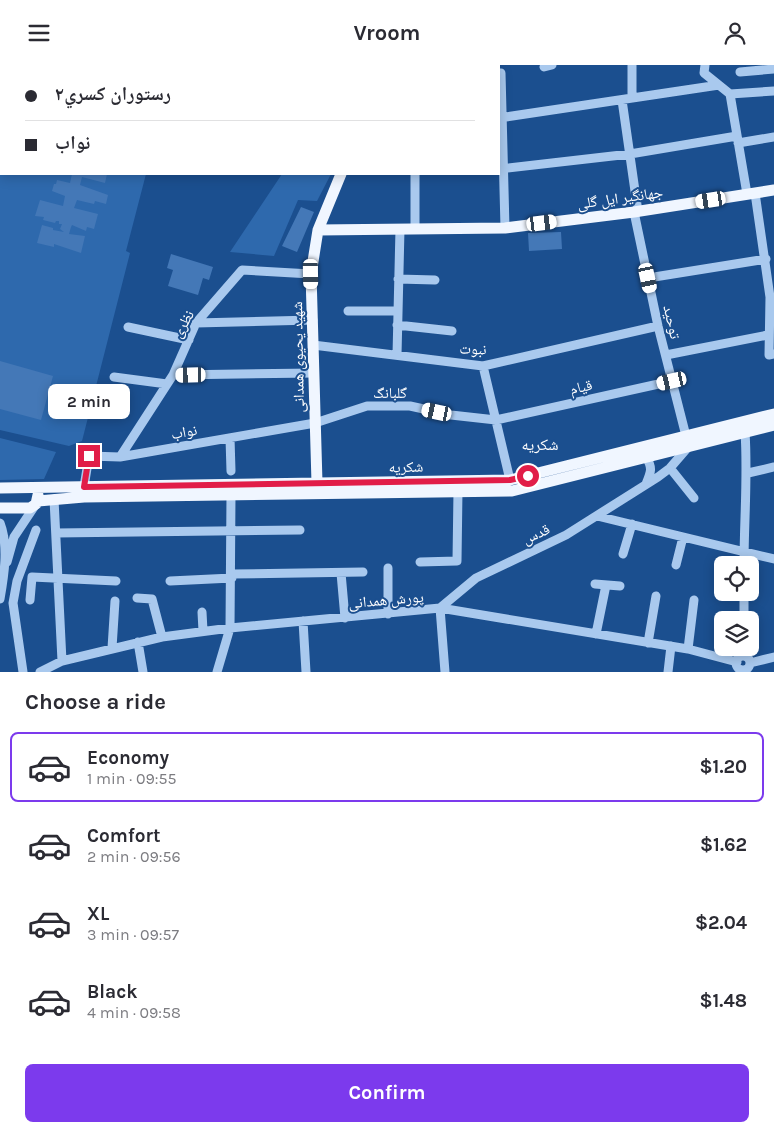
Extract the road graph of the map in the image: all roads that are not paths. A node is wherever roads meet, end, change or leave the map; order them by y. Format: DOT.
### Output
graph roads {
  1 [pos="632,65"];
  2 [pos="704,65"];
  3 [pos="750,68"];
  4 [pos="774,69"];
  5 [pos="740,72"];
  6 [pos="500,73"];
  7 [pos="719,85"];
  8 [pos="774,91"];
  9 [pos="730,94"];
  10 [pos="632,98"];
  11 [pos="622,99"];
  12 [pos="500,118"];
  13 [pos="774,137"];
  14 [pos="738,139"];
  15 [pos="630,154"];
  16 [pos="501,169"];
  17 [pos="341,175"];
  18 [pos="415,175"];
  19 [pos="774,190"];
  20 [pos="751,193"];
  21 [pos="636,212"];
  22 [pos="505,227"];
  23 [pos="400,229"];
  24 [pos="415,229"];
  25 [pos="318,230"];
  26 [pos="768,253"];
  27 [pos="311,274"];
  28 [pos="648,278"];
  29 [pos="398,279"];
  30 [pos="435,280"];
  31 [pos="348,311"];
  32 [pos="397,311"];
  33 [pos="313,321"];
  34 [pos="773,321"];
  35 [pos="196,323"];
  36 [pos="397,325"];
  37 [pos="658,326"];
  38 [pos="128,327"];
  39 [pos="452,331"];
  40 [pos="768,335"];
  41 [pos="189,340"];
  42 [pos="313,345"];
  43 [pos="774,354"];
  44 [pos="397,355"];
  45 [pos="666,355"];
  46 [pos="482,366"];
  47 [pos="314,373"];
  48 [pos="173,375"];
  49 [pos="114,377"];
  50 [pos="672,381"];
  51 [pos="167,384"];
  52 [pos="774,414"];
  53 [pos="496,420"];
  54 [pos="315,423"];
  55 [pos="774,425"];
  56 [pos="745,432"];
  57 [pos="230,438"];
  58 [pos="688,441"];
  59 [pos="120,457"];
  60 [pos="646,457"];
  61 [pos="774,467"];
  62 [pos="670,468"];
  63 [pos="231,471"];
  64 [pos="748,473"];
  65 [pos="510,480"];
  66 [pos="317,483"];
  67 [pos="646,485"];
  68 [pos="29,487"];
  69 [pos="84,487"];
  70 [pos="0,488"];
  71 [pos="458,491"];
  72 [pos="231,495"];
  73 [pos="694,498"];
  74 [pos="54,499"];
  75 [pos="36,504"];
  76 [pos="0,508"];
  77 [pos="597,516"];
  78 [pos="0,523"];
  79 [pos="632,524"];
  80 [pos="36,530"];
  81 [pos="232,530"];
  82 [pos="300,530"];
  83 [pos="56,533"];
  84 [pos="683,537"];
  85 [pos="744,551"];
  86 [pos="623,554"];
  87 [pos="744,556"];
  88 [pos="774,559"];
  89 [pos="420,562"];
  90 [pos="676,565"];
  91 [pos="388,568"];
  92 [pos="363,572"];
  93 [pos="341,573"];
  94 [pos="232,576"];
  95 [pos="58,577"];
  96 [pos="2,578"];
  97 [pos="116,581"];
  98 [pos="170,581"];
  99 [pos="595,584"];
  100 [pos="606,585"];
  101 [pos="620,586"];
  102 [pos="656,596"];
  103 [pos="137,597"];
  104 [pos="0,599"];
  105 [pos="30,600"];
  106 [pos="694,600"];
  107 [pos="116,601"];
  108 [pos="440,609"];
  109 [pos="202,612"];
  110 [pos="388,614"];
  111 [pos="344,618"];
  112 [pos="303,621"];
  113 [pos="230,628"];
  114 [pos="204,631"];
  115 [pos="596,634"];
  116 [pos="162,637"];
  117 [pos="138,643"];
  118 [pos="648,643"];
  119 [pos="671,646"];
  120 [pos="112,648"];
  121 [pos="688,649"];
  122 [pos="774,657"];
  123 [pos="62,661"];
  124 [pos="742,662"];
  125 [pos="23,672"];
  126 [pos="40,672"];
  127 [pos="143,672"];
  128 [pos="217,672"];
  129 [pos="306,672"];
  130 [pos="445,672"];
  131 [pos="668,672"];
  1 -- 10 [label="street"];
  2 -- 7 [label="street"];
  3 -- 4 [label="street"];
  3 -- 5 [label="street"];
  6 -- 12 [label="street"];
  7 -- 9 [label="street"];
  7 -- 10 [label="street"];
  8 -- 9 [label="street"];
  9 -- 14 [label="street"];
  10 -- 11 [label="street"];
  11 -- 12 [label="street"];
  11 -- 15 [label="street, توحید"];
  12 -- 16 [label="street"];
  13 -- 14 [label="street"];
  14 -- 15 [label="street"];
  14 -- 20 [label="street"];
  15 -- 16 [label="street"];
  15 -- 21 [label="street, توحید"];
  16 -- 22 [label="street"];
  17 -- 25 [label="main road, شهید یحیوی همدانی"];
  18 -- 24 [label="street"];
  19 -- 20 [label="main road, جهانگیر ایل گلی"];
  20 -- 21 [label="main road, جهانگیر ایل گلی"];
  20 -- 26 [label="street"];
  21 -- 22 [label="main road, جهانگیر ایل گلی"];
  21 -- 28 [label="street, توحید"];
  22 -- 24 [label="main road, جهانگیر ایل گلی"];
  23 -- 24 [label="main road, جهانگیر ایل گلی"];
  23 -- 25 [label="main road, جهانگیر ایل گلی"];
  23 -- 29 [label="street"];
  25 -- 27 [label="main road, شهید یحیوی همدانی"];
  26 -- 28 [label="street"];
  26 -- 34 [label="street"];
  27 -- 33 [label="main road, شهید یحیوی همدانی"];
  27 -- 35 [label="street, نظری"];
  28 -- 37 [label="street, توحید"];
  29 -- 30 [label="street"];
  29 -- 32 [label="street"];
  31 -- 32 [label="street"];
  32 -- 36 [label="street"];
  33 -- 35 [label="street"];
  33 -- 42 [label="main road, شهید یحیوی همدانی"];
  34 -- 40 [label="street"];
  35 -- 41 [label="street, نظری"];
  36 -- 39 [label="street"];
  36 -- 44 [label="street"];
  37 -- 45 [label="street, توحید"];
  37 -- 46 [label="street, نبوت"];
  38 -- 41 [label="street"];
  40 -- 43 [label="street"];
  40 -- 45 [label="street"];
  41 -- 48 [label="street, نظری"];
  42 -- 44 [label="street, نبوت"];
  42 -- 47 [label="main road, شهید یحیوی همدانی"];
  44 -- 46 [label="street, نبوت"];
  45 -- 50 [label="street, توحید"];
  46 -- 53 [label="street"];
  47 -- 48 [label="street"];
  47 -- 54 [label="main road, شهید یحیوی همدانی"];
  48 -- 51 [label="street, نظری"];
  49 -- 51 [label="street"];
  50 -- 53 [label="street, قیام"];
  50 -- 58 [label="street, توحید"];
  51 -- 59 [label="street, نظری"];
  52 -- 58 [label="main road, شکریه"];
  53 -- 54 [label="street, گلبانگ"];
  53 -- 65 [label="street"];
  54 -- 57 [label="street, نواب"];
  54 -- 66 [label="main road, شهید یحیوی همدانی"];
  55 -- 56 [label="main road, شکریه"];
  56 -- 58 [label="main road, شکریه"];
  56 -- 64 [label="street"];
  57 -- 59 [label="street, نواب"];
  57 -- 63 [label="street"];
  58 -- 60 [label="main road, شکریه"];
  58 -- 62 [label="street, قدس"];
  58 -- 65 [label="main road, شکریه"];
  59 -- 69 [label="street, نواب"];
  60 -- 67 [label="street"];
  60 -- 71 [label="main road, شکریه"];
  61 -- 64 [label="street"];
  62 -- 67 [label="street, قدس"];
  62 -- 73 [label="street"];
  64 -- 85 [label="street"];
  65 -- 66 [label="main road, شکریه"];
  66 -- 69 [label="main road, شکریه"];
  67 -- 77 [label="street, قدس"];
  68 -- 69 [label="main road, شکریه"];
  68 -- 70 [label="main road, شکریه"];
  68 -- 75 [label="main road"];
  71 -- 72 [label="main road, شکریه"];
  71 -- 89 [label="street"];
  72 -- 74 [label="main road, شکریه"];
  72 -- 81 [label="street"];
  74 -- 75 [label="main road, شکریه"];
  74 -- 83 [label="street"];
  75 -- 76 [label="main road, شکریه"];
  75 -- 96 [label="street"];
  77 -- 79 [label="street"];
  77 -- 108 [label="street, قدس"];
  78 -- 96 [label="street"];
  79 -- 84 [label="street"];
  79 -- 86 [label="street"];
  80 -- 125 [label="street"];
  81 -- 82 [label="street"];
  81 -- 83 [label="street"];
  81 -- 94 [label="street"];
  83 -- 95 [label="street"];
  84 -- 85 [label="street"];
  84 -- 90 [label="street"];
  85 -- 87 [label="street"];
  85 -- 88 [label="street"];
  91 -- 110 [label="street"];
  92 -- 93 [label="street"];
  93 -- 94 [label="street"];
  93 -- 111 [label="street"];
  94 -- 98 [label="street"];
  94 -- 113 [label="street"];
  95 -- 97 [label="street"];
  95 -- 105 [label="street"];
  95 -- 123 [label="street"];
  96 -- 104 [label="street"];
  99 -- 100 [label="street"];
  100 -- 101 [label="street"];
  100 -- 115 [label="street"];
  102 -- 118 [label="street"];
  103 -- 116 [label="street"];
  106 -- 121 [label="street"];
  107 -- 120 [label="street"];
  108 -- 110 [label="street, پورش همدانی"];
  108 -- 115 [label="street, پورش همدانی"];
  108 -- 130 [label="street"];
  109 -- 114 [label="street"];
  110 -- 111 [label="street, پورش همدانی"];
  111 -- 112 [label="street, پورش همدانی"];
  112 -- 113 [label="street, پورش همدانی"];
  112 -- 129 [label="street"];
  113 -- 114 [label="street, پورش همدانی"];
  113 -- 128 [label="street"];
  114 -- 116 [label="street, پورش همدانی"];
  115 -- 118 [label="street, پورش همدانی"];
  116 -- 117 [label="street, پورش همدانی"];
  117 -- 120 [label="street, پورش همدانی"];
  117 -- 127 [label="street"];
  118 -- 119 [label="street, پورش همدانی"];
  119 -- 121 [label="street, پورش همدانی"];
  119 -- 131 [label="street"];
  120 -- 123 [label="street, پورش همدانی"];
  121 -- 124 [label="street, پورش همدانی"];
  122 -- 124 [label="street"];
  123 -- 126 [label="street, پورش همدانی"];
}
